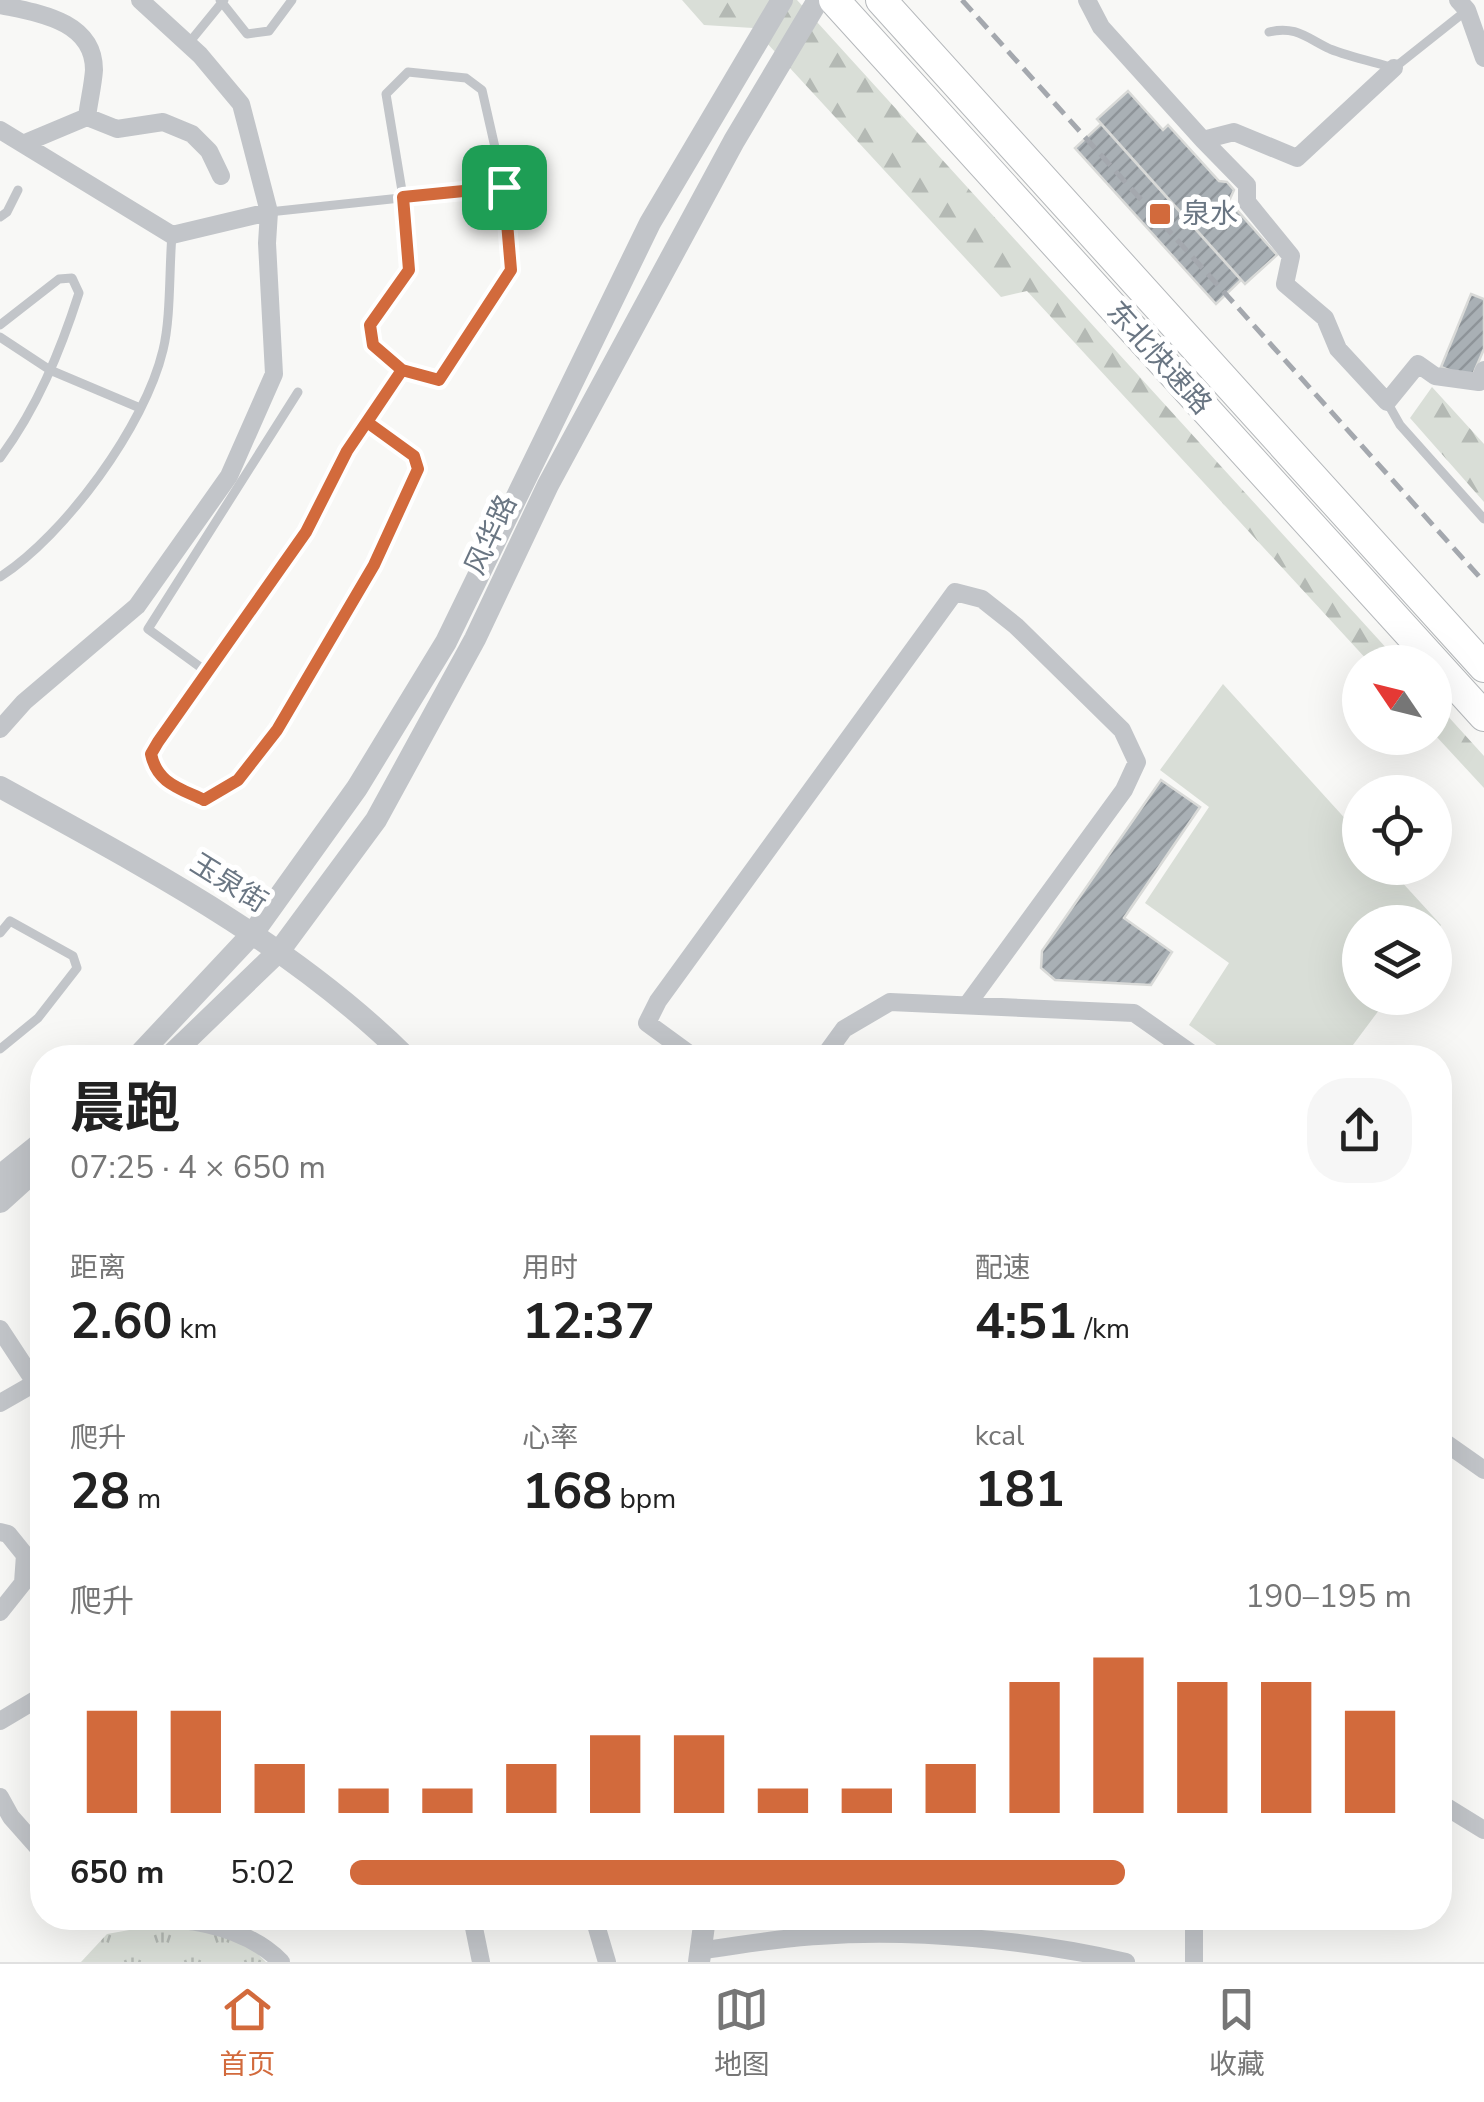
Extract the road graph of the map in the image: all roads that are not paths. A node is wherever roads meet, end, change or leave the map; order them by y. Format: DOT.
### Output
graph roads {
  1 [pos="140,0"];
  2 [pos="292,0"];
  3 [pos="782,0"];
  4 [pos="818,0"];
  5 [pos="834,0"];
  6 [pos="881,0"];
  7 [pos="1087,0"];
  8 [pos="222,1"];
  9 [pos="0,5"];
  10 [pos="1463,5"];
  11 [pos="1269,32"];
  12 [pos="188,44"];
  13 [pos="1484,58"];
  14 [pos="1394,68"];
  15 [pos="87,117"];
  16 [pos="0,130"];
  17 [pos="1203,140"];
  18 [pos="26,144"];
  19 [pos="221,176"];
  20 [pos="504,187"];
  21 [pos="18,190"];
  22 [pos="403,197"];
  23 [pos="270,212"];
  24 [pos="0,217"];
  25 [pos="172,235"];
  26 [pos="0,325"];
  27 [pos="0,337"];
  28 [pos="50,370"];
  29 [pos="402,370"];
  30 [pos="1484,370"];
  31 [pos="298,392"];
  32 [pos="1387,402"];
  33 [pos="140,408"];
  34 [pos="367,422"];
  35 [pos="0,458"];
  36 [pos="1484,519"];
  37 [pos="0,577"];
  38 [pos="1484,666"];
  39 [pos="207,672"];
  40 [pos="1484,716"];
  41 [pos="0,729"];
  42 [pos="0,787"];
  43 [pos="0,933"];
  44 [pos="253,933"];
  45 [pos="280,950"];
  46 [pos="967,1005"];
  47 [pos="148,1045"];
  48 [pos="181,1045"];
  49 [pos="394,1045"];
  50 [pos="677,1045"];
  51 [pos="832,1045"];
  52 [pos="1180,1045"];
  53 [pos="0,1049"];
  54 [pos="30,1152"];
  55 [pos="30,1175"];
  56 [pos="0,1176"];
  57 [pos="0,1202"];
  58 [pos="0,1330"];
  59 [pos="30,1371"];
  60 [pos="30,1390"];
  61 [pos="0,1402"];
  62 [pos="1452,1447"];
  63 [pos="1484,1470"];
  64 [pos="0,1532"];
  65 [pos="0,1612"];
  66 [pos="30,1703"];
  67 [pos="0,1721"];
  68 [pos="0,1797"];
  69 [pos="1452,1810"];
  70 [pos="1484,1830"];
  71 [pos="30,1838"];
  72 [pos="223,1930"];
  73 [pos="474,1930"];
  74 [pos="598,1930"];
  75 [pos="704,1930"];
  76 [pos="1194,1930"];
  77 [pos="701,1956"];
  78 [pos="281,1962"];
  79 [pos="481,1962"];
  80 [pos="607,1962"];
  81 [pos="1126,1962"];
  82 [pos="1194,1962"];
  1 -- 12 [label="street"];
  2 -- 8 [label="lane"];
  3 -- 44 [label="street"];
  4 -- 45 [label="street, 风华路"];
  5 -- 40 [label="highway, 东北快速路"];
  6 -- 38 [label="highway, 东北快速路"];
  7 -- 17 [label="street"];
  8 -- 12 [label="lane"];
  9 -- 15 [label="street"];
  10 -- 13 [label="street"];
  10 -- 14 [label="lane"];
  11 -- 14 [label="lane"];
  12 -- 23 [label="street"];
  14 -- 17 [label="street"];
  15 -- 18 [label="street"];
  15 -- 19 [label="street"];
  16 -- 18 [label="street"];
  17 -- 32 [label="street"];
  18 -- 25 [label="street"];
  20 -- 22 [label="lane"];
  20 -- 22 [label="lane"];
  20 -- 29 [label="lane"];
  21 -- 24 [label="lane"];
  22 -- 23 [label="lane"];
  22 -- 29 [label="lane"];
  23 -- 25 [label="street"];
  23 -- 41 [label="street"];
  25 -- 33 [label="lane"];
  26 -- 28 [label="lane"];
  27 -- 28 [label="lane"];
  28 -- 33 [label="lane"];
  28 -- 35 [label="lane"];
  29 -- 34 [label="lane"];
  30 -- 32 [label="street"];
  31 -- 39 [label="lane"];
  32 -- 36 [label="lane"];
  33 -- 37 [label="lane"];
  34 -- 39 [label="lane"];
  34 -- 39 [label="lane"];
  42 -- 44 [label="street, 玉泉街"];
  43 -- 53 [label="lane"];
  44 -- 45 [label="street, 玉泉街"];
  44 -- 47 [label="street"];
  45 -- 48 [label="street, 风华路"];
  45 -- 49 [label="street, 玉泉街"];
  46 -- 50 [label="street"];
  46 -- 51 [label="street"];
  46 -- 52 [label="street"];
  54 -- 56 [label="street"];
  55 -- 57 [label="street"];
  58 -- 59 [label="street"];
  60 -- 61 [label="street"];
  62 -- 63 [label="street"];
  64 -- 65 [label="street"];
  66 -- 67 [label="street"];
  68 -- 71 [label="street"];
  69 -- 70 [label="street"];
  72 -- 78 [label="street"];
  73 -- 79 [label="street"];
  74 -- 80 [label="street"];
  75 -- 77 [label="street"];
  76 -- 82 [label="street"];
  77 -- 81 [label="street"];
}
